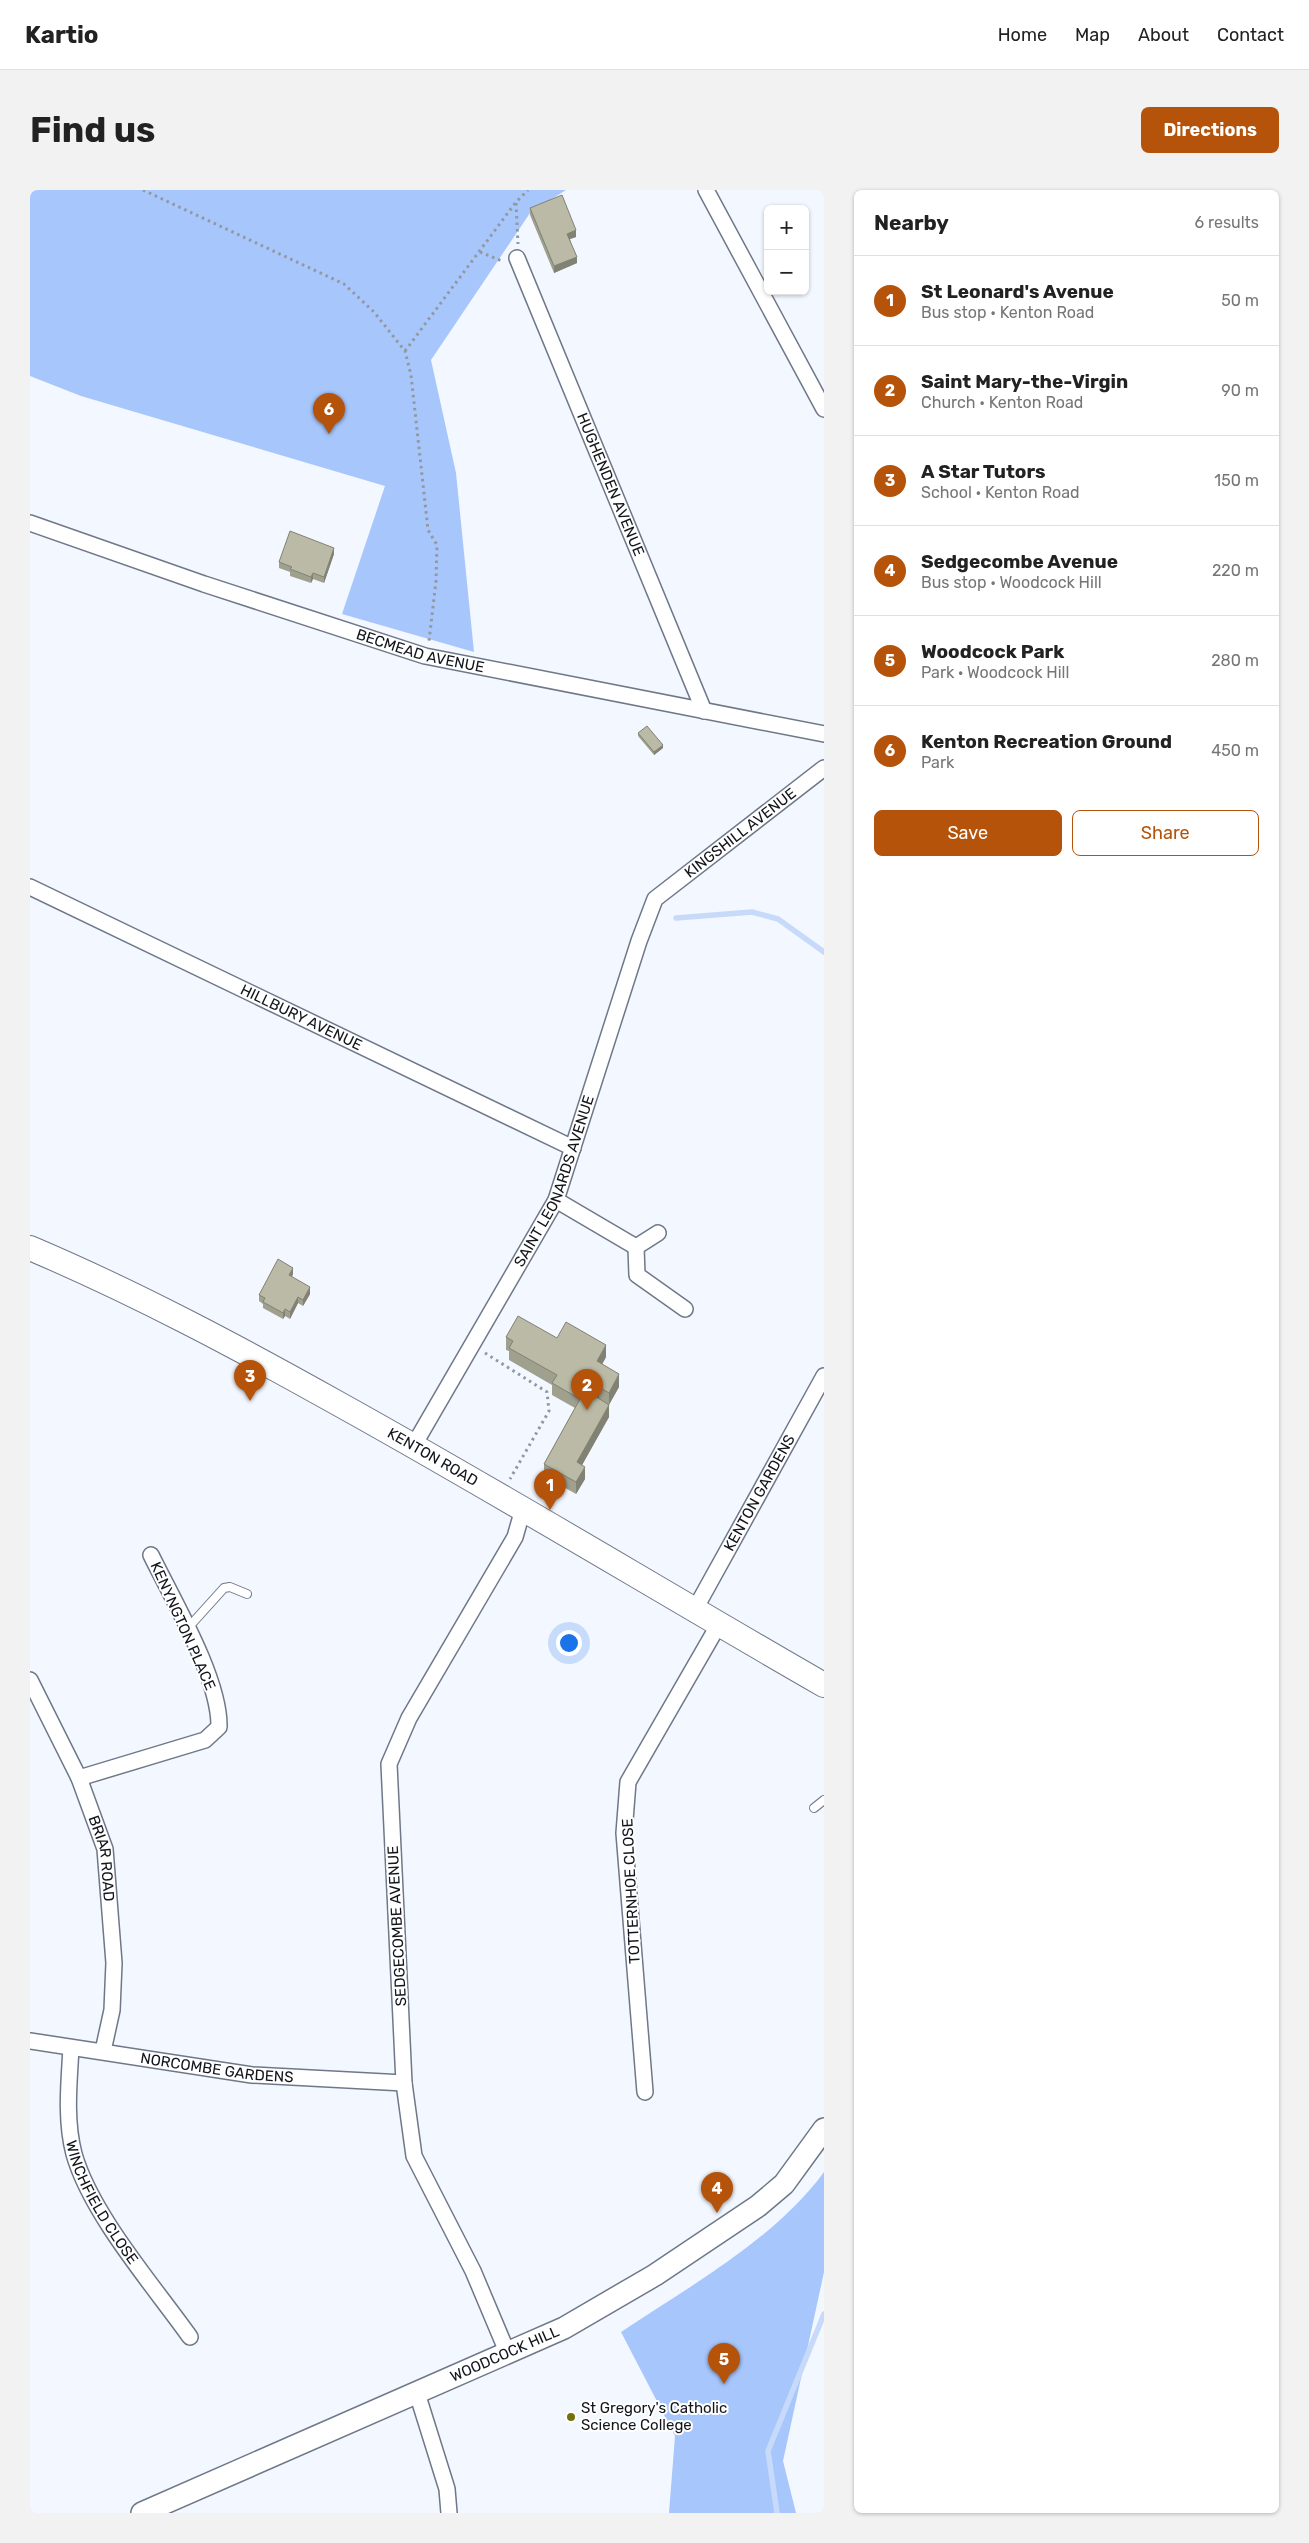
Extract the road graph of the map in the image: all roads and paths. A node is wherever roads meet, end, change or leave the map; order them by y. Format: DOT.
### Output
graph roads {
  1 [pos="143,190"];
  2 [pos="528,190"];
  3 [pos="706,190"];
  4 [pos="516,202"];
  5 [pos="480,252"];
  6 [pos="517,258"];
  7 [pos="405,351"];
  8 [pos="824,409"];
  9 [pos="30,523"];
  10 [pos="425,656"];
  11 [pos="704,711"];
  12 [pos="824,734"];
  13 [pos="824,768"];
  14 [pos="30,887"];
  15 [pos="655,899"];
  16 [pos="573,1148"];
  17 [pos="556,1200"];
  18 [pos="658,1234"];
  19 [pos="636,1246"];
  20 [pos="30,1248"];
  21 [pos="685,1309"];
  22 [pos="472,1345"];
  23 [pos="824,1376"];
  24 [pos="414,1445"];
  25 [pos="501,1495"];
  26 [pos="523,1509"];
  27 [pos="151,1555"];
  28 [pos="247,1594"];
  29 [pos="694,1611"];
  30 [pos="719,1624"];
  31 [pos="187,1629"];
  32 [pos="30,1680"];
  33 [pos="824,1685"];
  34 [pos="79,1778"];
  35 [pos="824,1800"];
  36 [pos="814,1808"];
  37 [pos="30,2041"];
  38 [pos="71,2048"];
  39 [pos="103,2051"];
  40 [pos="404,2083"];
  41 [pos="645,2092"];
  42 [pos="824,2128"];
  43 [pos="190,2337"];
  44 [pos="508,2354"];
  45 [pos="417,2393"];
  46 [pos="142,2513"];
  47 [pos="448,2513"];
  1 -- 7 [label="path"];
  2 -- 4 [label="path"];
  3 -- 8 [label="street"];
  4 -- 5 [label="path"];
  4 -- 6 [label="path"];
  5 -- 6 [label="path"];
  5 -- 7 [label="path"];
  6 -- 11 [label="street, HUGHENDEN AVENUE"];
  7 -- 10 [label="path"];
  9 -- 10 [label="street, BECMEAD AVENUE"];
  10 -- 11 [label="street, BECMEAD AVENUE"];
  11 -- 12 [label="street, BECMEAD AVENUE"];
  13 -- 15 [label="street, KINGSHILL AVENUE"];
  14 -- 16 [label="street, HILLBURY AVENUE"];
  15 -- 16 [label="street, SAINT LEONARDS AVENUE"];
  16 -- 17 [label="street, SAINT LEONARDS AVENUE"];
  17 -- 19 [label="street"];
  17 -- 22 [label="street, SAINT LEONARDS AVENUE"];
  18 -- 19 [label="street"];
  19 -- 21 [label="street"];
  20 -- 24 [label="main road, KENTON ROAD"];
  22 -- 24 [label="street, SAINT LEONARDS AVENUE"];
  22 -- 25 [label="path"];
  23 -- 29 [label="street, KENTON GARDENS"];
  24 -- 25 [label="main road, KENTON ROAD"];
  25 -- 26 [label="main road, KENTON ROAD"];
  26 -- 29 [label="main road, KENTON ROAD"];
  26 -- 40 [label="street, SEDGECOMBE AVENUE"];
  27 -- 31 [label="street, KENYNGTON PLACE"];
  28 -- 31 [label="lane"];
  29 -- 30 [label="main road, KENTON ROAD"];
  30 -- 33 [label="main road, KENTON ROAD"];
  30 -- 41 [label="street, TOTTERNHOE CLOSE"];
  31 -- 34 [label="street, KENYNGTON PLACE"];
  32 -- 34 [label="street, BRIAR ROAD"];
  34 -- 39 [label="street, BRIAR ROAD"];
  35 -- 36 [label="lane"];
  37 -- 38 [label="street, NORCOMBE GARDENS"];
  38 -- 39 [label="street, NORCOMBE GARDENS"];
  38 -- 43 [label="street, WINCHFIELD CLOSE"];
  39 -- 40 [label="street, NORCOMBE GARDENS"];
  40 -- 44 [label="street, SEDGECOMBE AVENUE"];
  42 -- 44 [label="street, WOODCOCK HILL"];
  44 -- 45 [label="street, WOODCOCK HILL"];
  45 -- 46 [label="street, WOODCOCK HILL"];
  45 -- 47 [label="street"];
}
